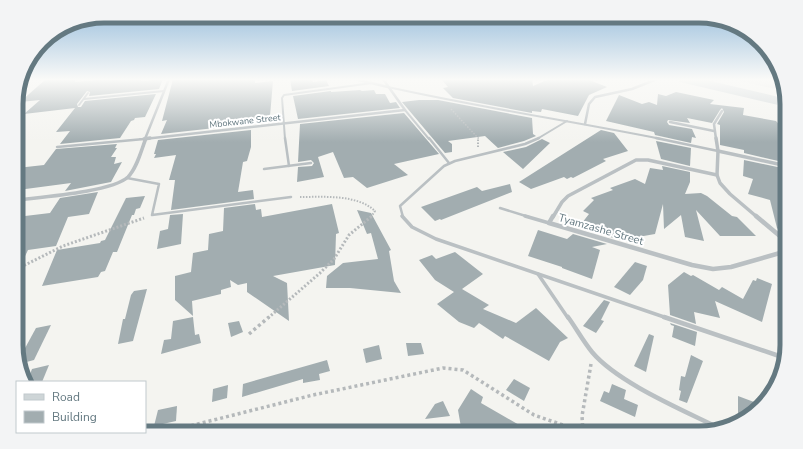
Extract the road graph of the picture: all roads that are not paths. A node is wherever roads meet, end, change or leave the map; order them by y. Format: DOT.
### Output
graph roads {
  1 [pos="83,100"];
  2 [pos="160,100"];
  3 [pos="282,100"];
  4 [pos="397,100"];
  5 [pos="452,100"];
  6 [pos="592,100"];
  7 [pos="79,105"];
  8 [pos="404,110"];
  9 [pos="722,111"];
  10 [pos="567,121"];
  11 [pos="670,122"];
  12 [pos="283,124"];
  13 [pos="585,124"];
  14 [pos="714,131"];
  15 [pos="144,139"];
  16 [pos="57,147"];
  17 [pos="718,151"];
  18 [pos="311,163"];
  19 [pos="449,163"];
  20 [pos="780,164"];
  21 [pos="289,166"];
  22 [pos="264,169"];
  23 [pos="717,175"];
  24 [pos="127,178"];
  25 [pos="291,197"];
  26 [pos="23,199"];
  27 [pos="500,208"];
  28 [pos="549,223"];
  29 [pos="780,236"];
  30 [pos="780,253"];
  31 [pos="538,274"];
  32 [pos="779,356"];
  33 [pos="712,425"];
  1 -- 7 [label="lane"];
  2 -- 15 [label="street"];
  3 -- 12 [label="lane"];
  4 -- 8 [label="street"];
  5 -- 10 [label="lane"];
  6 -- 13 [label="street"];
  8 -- 12 [label="street, Mbokwane Street"];
  8 -- 19 [label="lane"];
  9 -- 14 [label="street"];
  10 -- 13 [label="lane"];
  10 -- 19 [label="lane"];
  11 -- 14 [label="street"];
  12 -- 15 [label="street, Mbokwane Street"];
  12 -- 21 [label="lane"];
  13 -- 17 [label="lane"];
  14 -- 17 [label="street"];
  15 -- 16 [label="lane"];
  15 -- 24 [label="street"];
  17 -- 20 [label="street"];
  17 -- 23 [label="street"];
  18 -- 21 [label="lane"];
  19 -- 31 [label="lane"];
  21 -- 22 [label="lane"];
  23 -- 28 [label="street, Tyamzashe Street"];
  23 -- 29 [label="street"];
  24 -- 25 [label="lane"];
  24 -- 26 [label="street"];
  27 -- 28 [label="lane"];
  28 -- 30 [label="street, Tyamzashe Street"];
  31 -- 32 [label="lane"];
  31 -- 33 [label="lane"];
}
